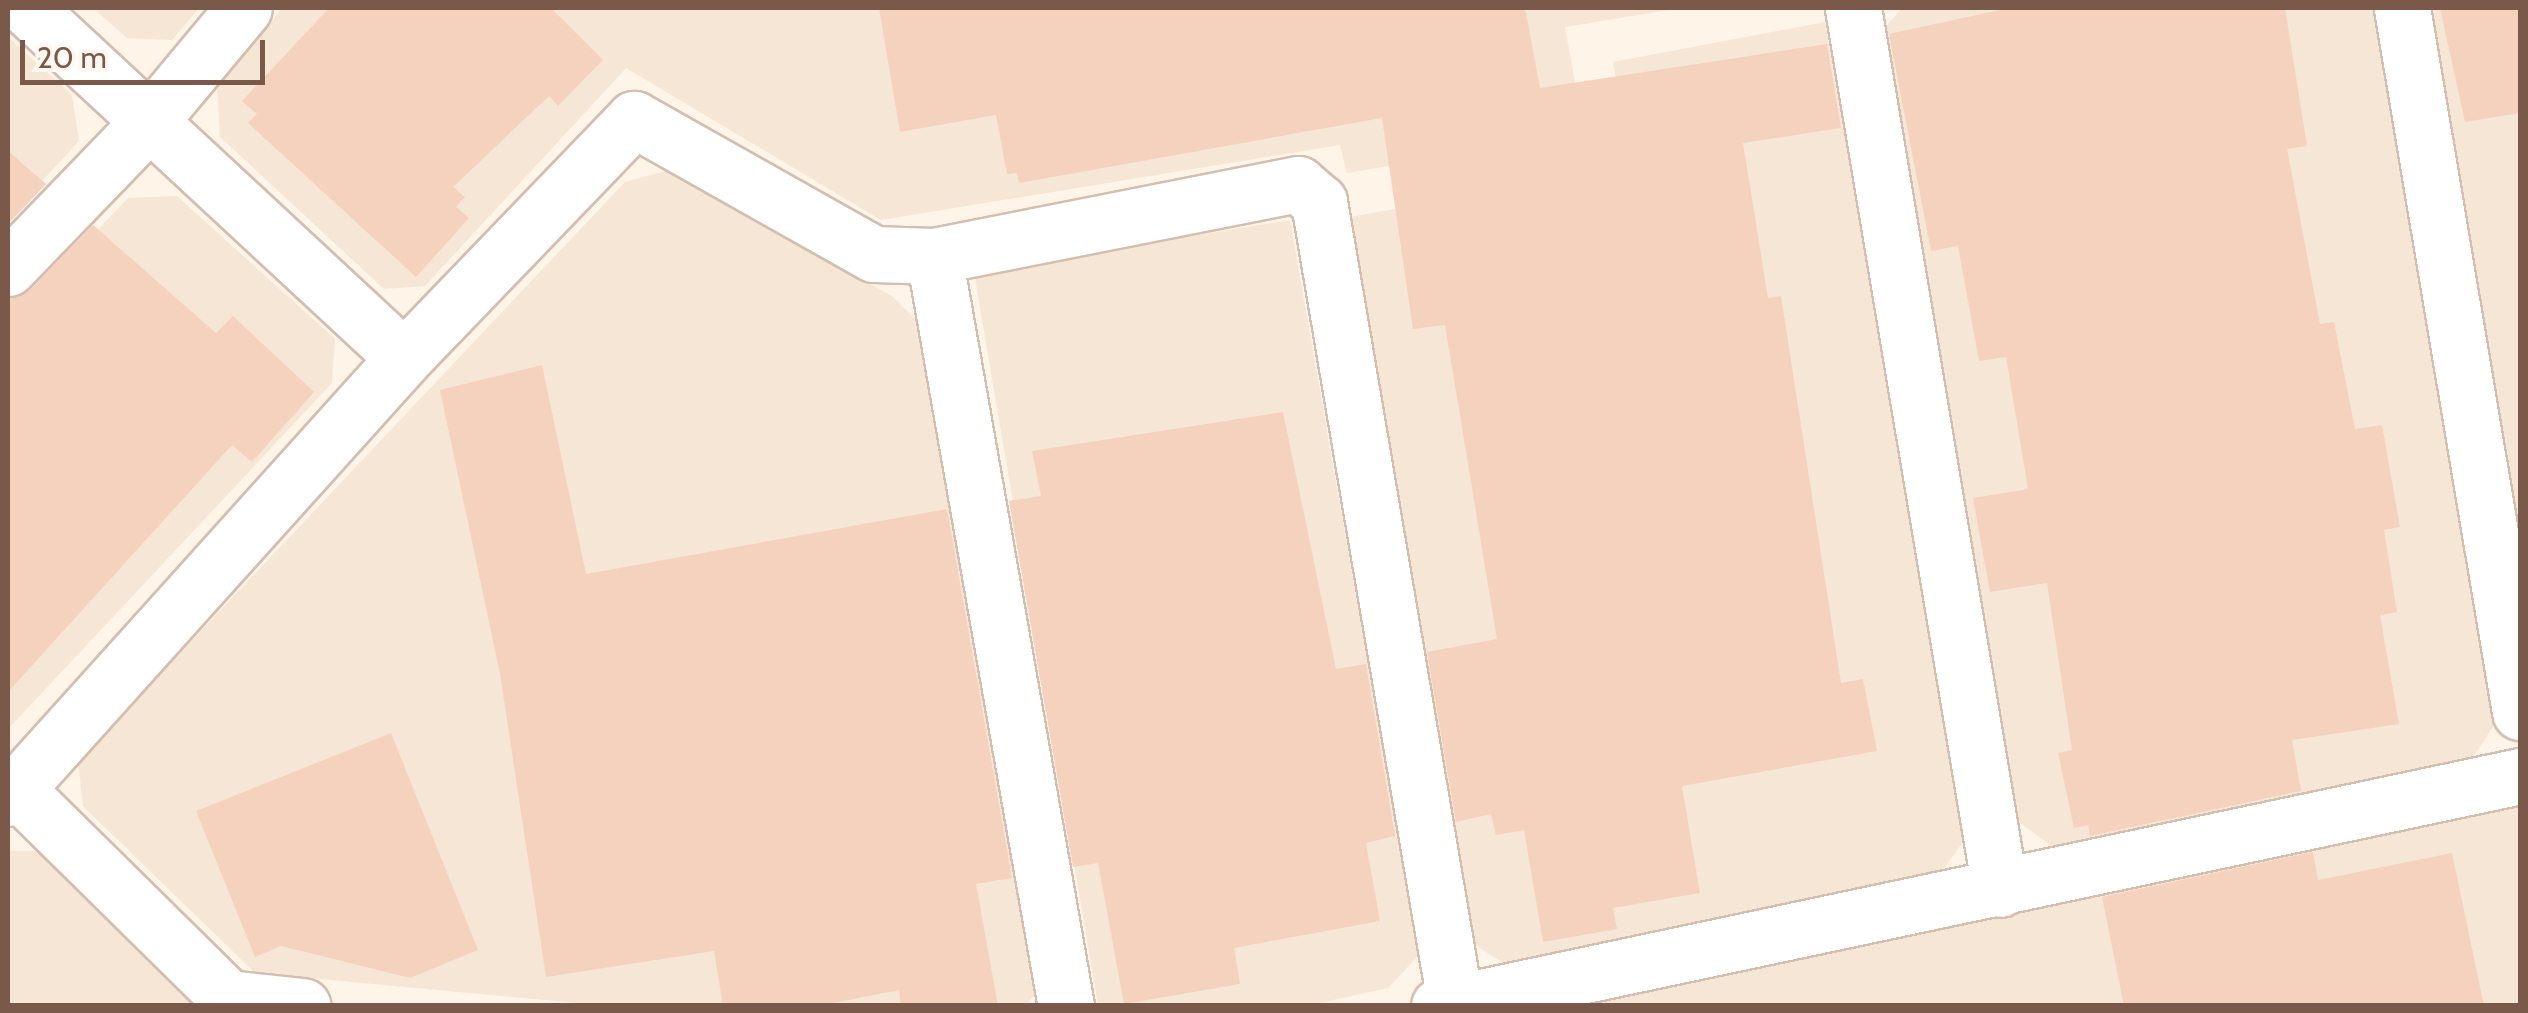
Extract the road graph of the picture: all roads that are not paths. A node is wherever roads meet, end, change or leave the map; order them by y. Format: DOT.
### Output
graph roads {
  1 [pos="27,8"];
  2 [pos="244,8"];
  3 [pos="1853,8"];
  4 [pos="2402,8"];
  5 [pos="148,122"];
  6 [pos="934,256"];
  7 [pos="8,268"];
  8 [pos="404,358"];
  9 [pos="2520,712"];
  10 [pos="2520,776"];
  11 [pos="12,793"];
  12 [pos="2000,890"];
  13 [pos="1447,1004"];
  14 [pos="303,1006"];
  15 [pos="1066,1006"];
  1 -- 5 [label="street"];
  2 -- 5 [label="street"];
  3 -- 12 [label="street"];
  4 -- 9 [label="street"];
  5 -- 7 [label="street"];
  5 -- 8 [label="street"];
  6 -- 8 [label="street"];
  6 -- 13 [label="street"];
  6 -- 15 [label="street"];
  8 -- 11 [label="street"];
  10 -- 12 [label="street"];
  11 -- 14 [label="street"];
  12 -- 13 [label="street"];
}
